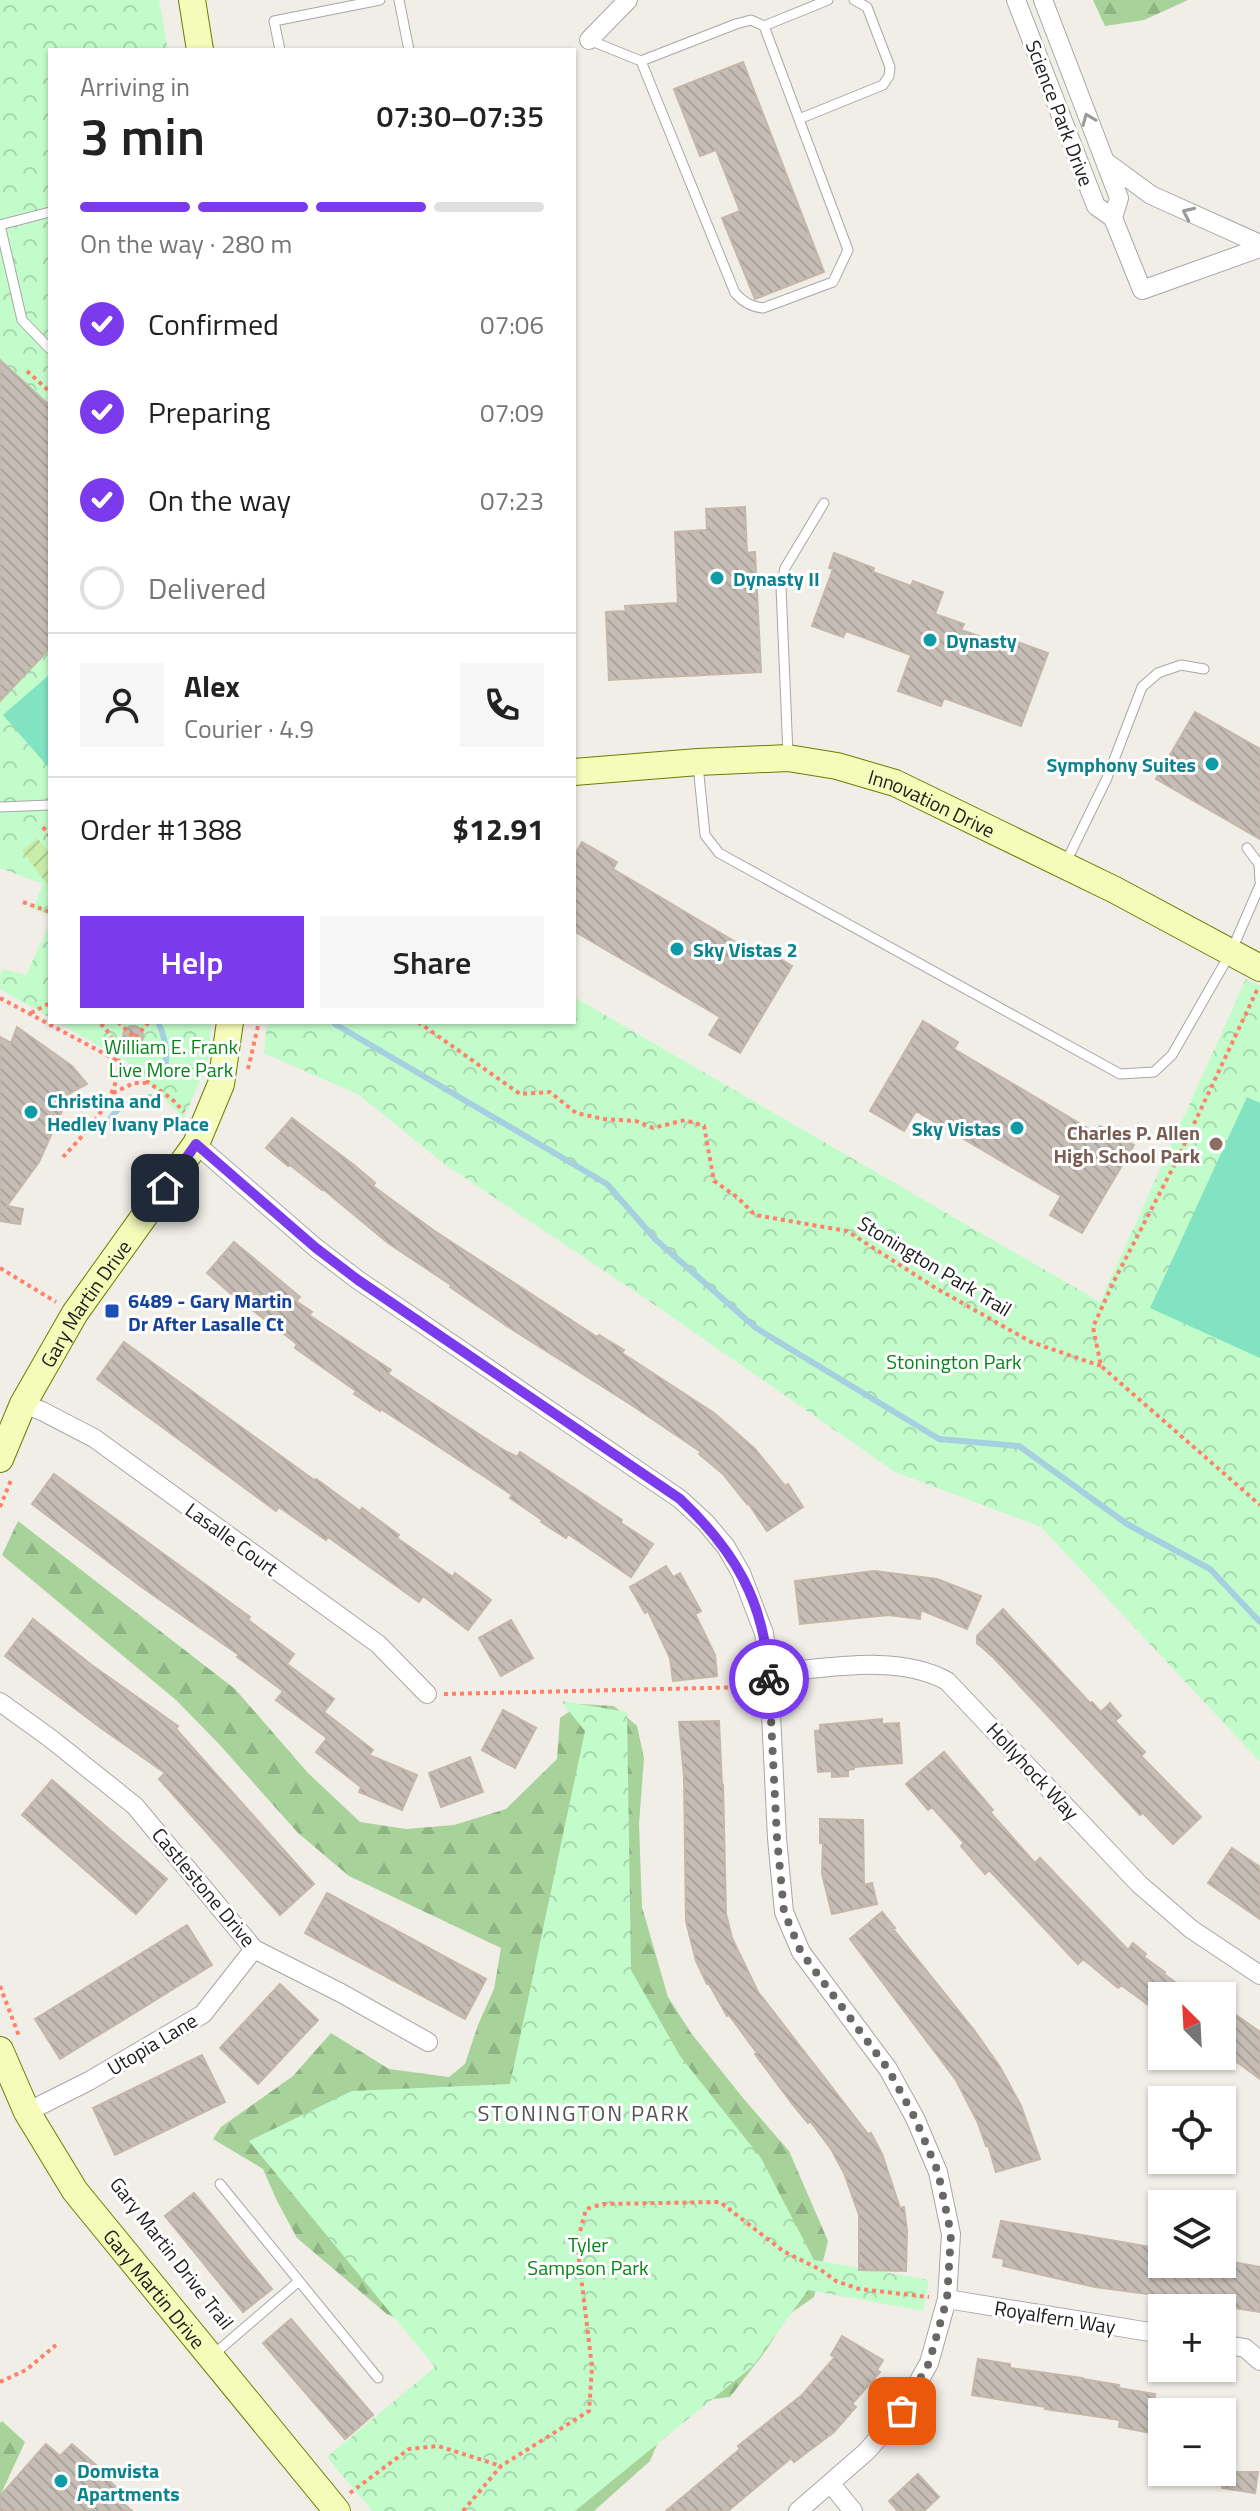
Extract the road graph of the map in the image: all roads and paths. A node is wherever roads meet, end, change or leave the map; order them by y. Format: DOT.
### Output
graph roads {
  1 [pos="192,0"];
  2 [pos="380,0"];
  3 [pos="399,0"];
  4 [pos="628,0"];
  5 [pos="828,0"];
  6 [pos="854,0"];
  7 [pos="1016,0"];
  8 [pos="1043,0"];
  9 [pos="764,26"];
  10 [pos="589,40"];
  11 [pos="200,48"];
  12 [pos="280,48"];
  13 [pos="409,48"];
  14 [pos="641,61"];
  15 [pos="799,119"];
  16 [pos="1106,162"];
  17 [pos="48,213"];
  18 [pos="1113,218"];
  19 [pos="1260,246"];
  20 [pos="48,347"];
  21 [pos="27,371"];
  22 [pos="48,390"];
  23 [pos="824,503"];
  24 [pos="1204,669"];
  25 [pos="788,758"];
  26 [pos="698,762"];
  27 [pos="576,772"];
  28 [pos="48,805"];
  29 [pos="0,807"];
  30 [pos="43,827"];
  31 [pos="48,833"];
  32 [pos="1247,848"];
  33 [pos="1065,865"];
  34 [pos="1260,883"];
  35 [pos="23,902"];
  36 [pos="48,911"];
  37 [pos="1231,952"];
  38 [pos="1260,968"];
  39 [pos="1260,984"];
  40 [pos="0,998"];
  41 [pos="48,1003"];
  42 [pos="30,1014"];
  43 [pos="48,1024"];
  44 [pos="49,1024"];
  45 [pos="101,1024"];
  46 [pos="120,1024"];
  47 [pos="147,1024"];
  48 [pos="230,1024"];
  49 [pos="421,1024"];
  50 [pos="118,1061"];
  51 [pos="148,1083"];
  52 [pos="112,1093"];
  53 [pos="186,1118"];
  54 [pos="196,1144"];
  55 [pos="63,1157"];
  56 [pos="0,1268"];
  57 [pos="75,1313"];
  58 [pos="1101,1366"];
  59 [pos="23,1404"];
  60 [pos="0,1459"];
  61 [pos="1260,1505"];
  62 [pos="769,1680"];
  63 [pos="427,1694"];
  64 [pos="0,1702"];
  65 [pos="254,1949"];
  66 [pos="1260,1975"];
  67 [pos="0,1986"];
  68 [pos="428,2042"];
  69 [pos="10,2044"];
  70 [pos="27,2112"];
  71 [pos="220,2184"];
  72 [pos="299,2281"];
  73 [pos="947,2299"];
  74 [pos="1148,2332"];
  75 [pos="56,2345"];
  76 [pos="1236,2346"];
  77 [pos="210,2357"];
  78 [pos="1260,2361"];
  79 [pos="378,2378"];
  80 [pos="0,2382"];
  81 [pos="501,2466"];
  82 [pos="831,2484"];
  83 [pos="348,2502"];
  84 [pos="463,2511"];
  85 [pos="798,2511"];
  86 [pos="853,2511"];
  1 -- 11 [label="street"];
  2 -- 12 [label="lane"];
  3 -- 13 [label="lane"];
  4 -- 10 [label="street"];
  5 -- 9 [label="lane"];
  6 -- 15 [label="lane"];
  7 -- 18 [label="street, Science Park Drive"];
  16 -- 8 [label="street, Science Park Drive, one-way"];
  9 -- 14 [label="lane"];
  9 -- 15 [label="lane"];
  10 -- 14 [label="lane"];
  14 -- 15 [label="lane"];
  16 -- 18 [label="street, Science Park Drive"];
  19 -- 16 [label="street, one-way"];
  17 -- 20 [label="lane"];
  18 -- 19 [label="street, Science Park Drive"];
  21 -- 22 [label="path"];
  23 -- 25 [label="lane"];
  24 -- 33 [label="lane"];
  25 -- 26 [label="street, Innovation Drive"];
  25 -- 33 [label="street, Innovation Drive"];
  26 -- 27 [label="street, Innovation Drive"];
  26 -- 37 [label="lane"];
  28 -- 29 [label="lane"];
  30 -- 31 [label="path"];
  32 -- 34 [label="lane"];
  33 -- 37 [label="street, Innovation Drive"];
  34 -- 37 [label="lane"];
  35 -- 36 [label="path"];
  37 -- 38 [label="street, Innovation Drive"];
  39 -- 58 [label="path"];
  40 -- 42 [label="path"];
  41 -- 42 [label="path"];
  42 -- 43 [label="path"];
  44 -- 50 [label="path"];
  45 -- 50 [label="path"];
  46 -- 47 [label="path"];
  48 -- 54 [label="street, Gary Martin Drive"];
  49 -- 58 [label="path, Stonington Park Trail"];
  50 -- 51 [label="path"];
  50 -- 52 [label="path"];
  51 -- 52 [label="path"];
  51 -- 53 [label="path"];
  52 -- 55 [label="path"];
  54 -- 57 [label="street, Gary Martin Drive"];
  54 -- 62 [label="street"];
  56 -- 57 [label="path"];
  57 -- 59 [label="street, Gary Martin Drive"];
  58 -- 61 [label="path, Stonington Park Trail"];
  59 -- 60 [label="street, Gary Martin Drive"];
  59 -- 63 [label="street, Lasalle Court"];
  62 -- 63 [label="path"];
  62 -- 66 [label="street, Hollyhock Way"];
  62 -- 73 [label="street"];
  64 -- 65 [label="street, Castlestone Drive"];
  65 -- 68 [label="street, Castlestone Drive"];
  65 -- 70 [label="street, Utopia Lane"];
  67 -- 69 [label="path"];
  69 -- 70 [label="street, Gary Martin Drive"];
  70 -- 77 [label="street, Gary Martin Drive"];
  71 -- 72 [label="lane"];
  72 -- 77 [label="lane"];
  72 -- 79 [label="lane"];
  73 -- 74 [label="street, Royalfern Way"];
  73 -- 81 [label="path"];
  73 -- 82 [label="street"];
  75 -- 80 [label="path"];
  76 -- 78 [label="street"];
  77 -- 83 [label="street, Gary Martin Drive"];
  81 -- 83 [label="path"];
  81 -- 84 [label="path"];
  82 -- 85 [label="street"];
  82 -- 86 [label="street"];
}
